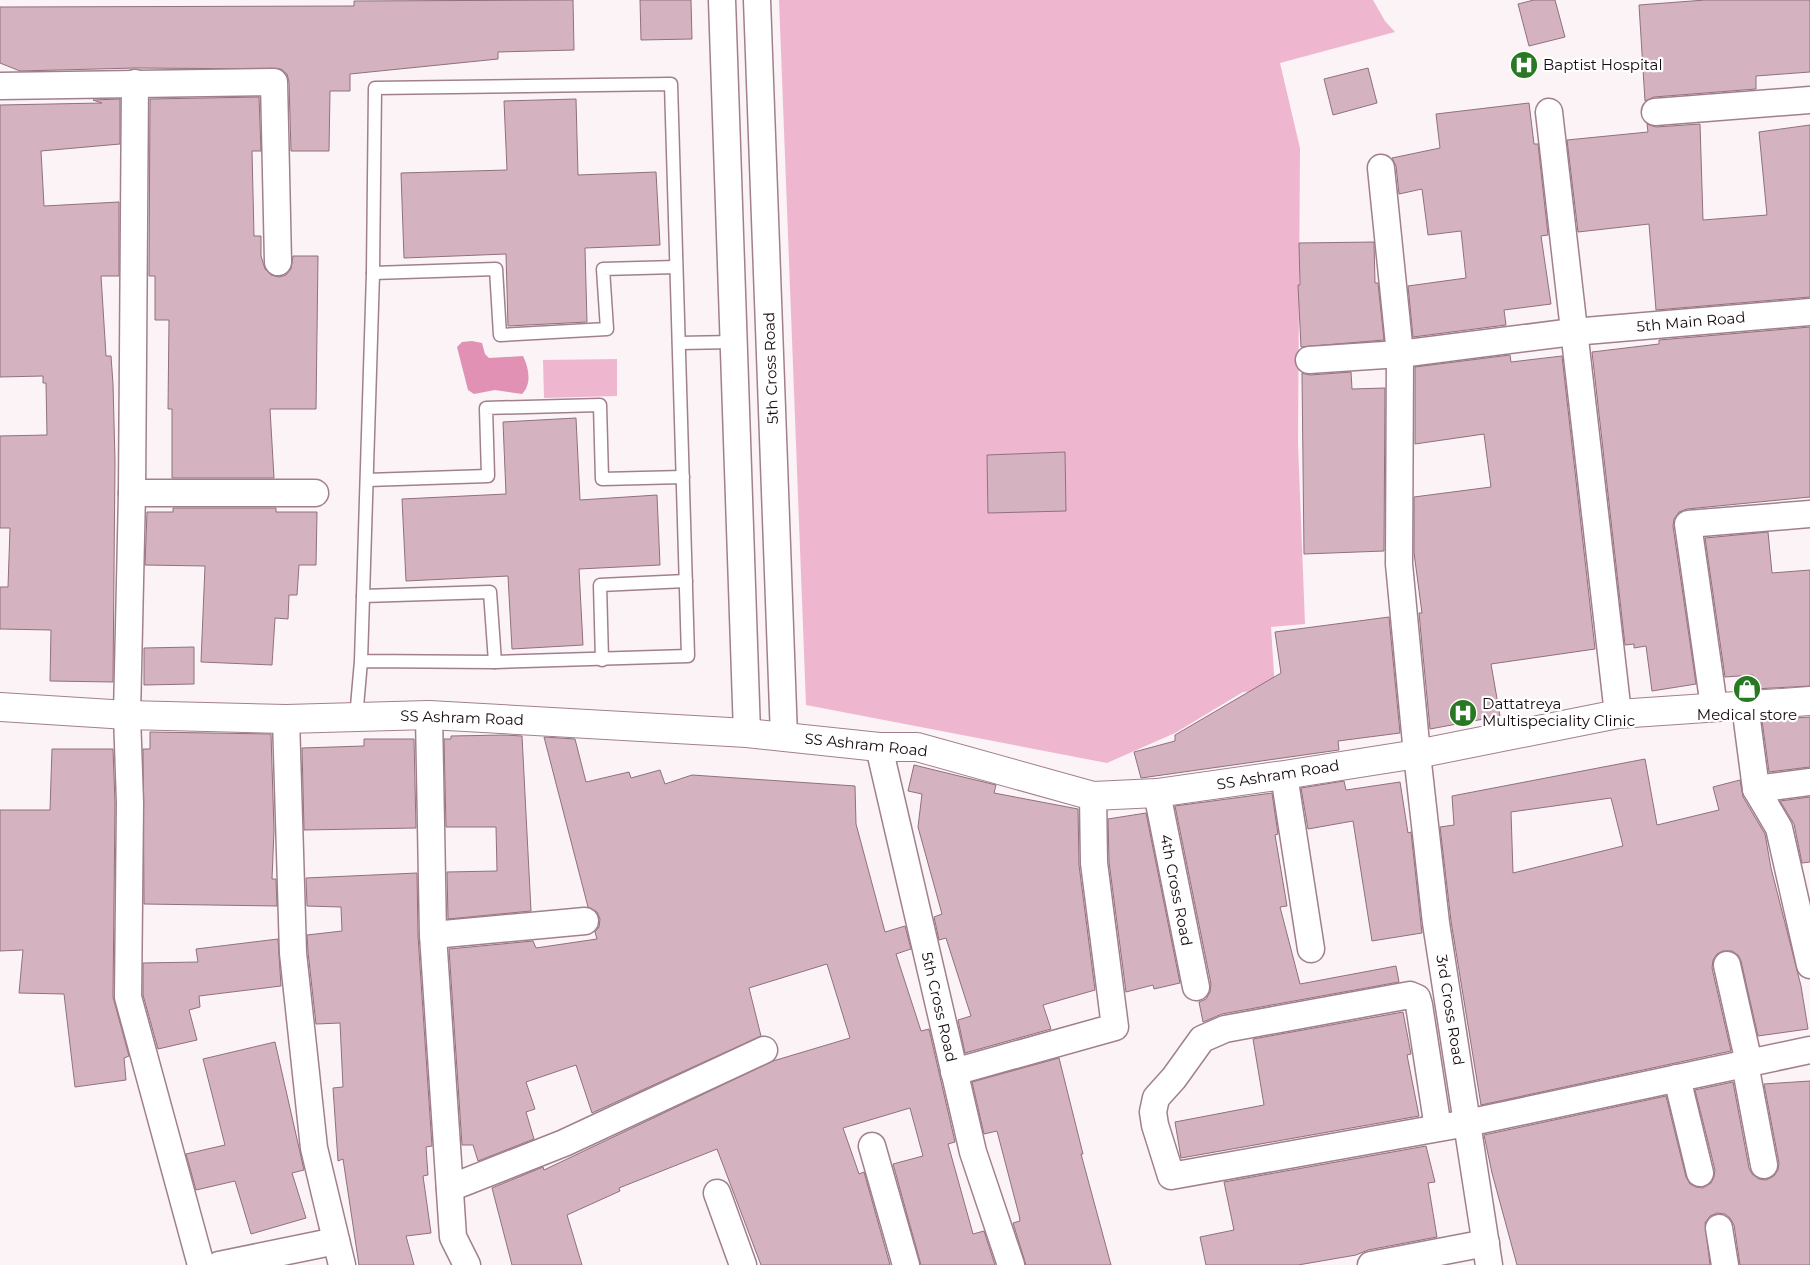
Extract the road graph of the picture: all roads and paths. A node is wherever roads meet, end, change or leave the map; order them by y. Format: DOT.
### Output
graph roads {
  1 [pos="722,0"];
  2 [pos="757,0"];
  3 [pos="135,83"];
  4 [pos="0,86"];
  5 [pos="1810,100"];
  6 [pos="1549,112"];
  7 [pos="1655,112"];
  8 [pos="1381,168"];
  9 [pos="278,262"];
  10 [pos="676,267"];
  11 [pos="374,273"];
  12 [pos="1810,312"];
  13 [pos="1573,332"];
  14 [pos="770,339"];
  15 [pos="734,342"];
  16 [pos="679,343"];
  17 [pos="1400,354"];
  18 [pos="1309,360"];
  19 [pos="683,476"];
  20 [pos="367,480"];
  21 [pos="132,493"];
  22 [pos="315,493"];
  23 [pos="1810,514"];
  24 [pos="686,581"];
  25 [pos="363,596"];
  26 [pos="602,660"];
  27 [pos="361,661"];
  28 [pos="495,662"];
  29 [pos="1810,701"];
  30 [pos="1745,705"];
  31 [pos="0,707"];
  32 [pos="1714,708"];
  33 [pos="1618,714"];
  34 [pos="127,715"];
  35 [pos="429,715"];
  36 [pos="356,718"];
  37 [pos="286,719"];
  38 [pos="747,733"];
  39 [pos="784,737"];
  40 [pos="879,747"];
  41 [pos="1417,754"];
  42 [pos="1284,775"];
  43 [pos="1810,782"];
  44 [pos="1756,789"];
  45 [pos="1156,794"];
  46 [pos="1094,796"];
  47 [pos="585,921"];
  48 [pos="433,935"];
  49 [pos="1311,949"];
  50 [pos="1727,965"];
  51 [pos="1810,965"];
  52 [pos="1196,987"];
  53 [pos="764,1050"];
  54 [pos="1810,1050"];
  55 [pos="1747,1064"];
  56 [pos="954,1072"];
  57 [pos="1677,1078"];
  58 [pos="1467,1123"];
  59 [pos="1438,1128"];
  60 [pos="872,1146"];
  61 [pos="1764,1165"];
  62 [pos="1700,1173"];
  63 [pos="450,1188"];
  64 [pos="717,1193"];
  65 [pos="1719,1228"];
  66 [pos="339,1253"];
  67 [pos="1488,1254"];
  68 [pos="201,1265"];
  69 [pos="219,1265"];
  70 [pos="467,1265"];
  71 [pos="743,1265"];
  72 [pos="906,1265"];
  73 [pos="1011,1265"];
  74 [pos="1371,1265"];
  75 [pos="1725,1265"];
  1 -- 15 [label="street"];
  2 -- 14 [label="street, 5th Cross Road"];
  3 -- 4 [label="street"];
  3 -- 9 [label="street"];
  3 -- 21 [label="street"];
  5 -- 7 [label="street"];
  6 -- 13 [label="street"];
  8 -- 17 [label="street, 3rd Cross Road"];
  10 -- 11 [label="lane"];
  10 -- 11 [label="lane"];
  10 -- 16 [label="lane"];
  11 -- 20 [label="lane"];
  12 -- 13 [label="street, 5th Main Road"];
  13 -- 17 [label="street, 5th Main Road"];
  13 -- 33 [label="street"];
  14 -- 15 [label="street"];
  14 -- 39 [label="street, 5th Cross Road"];
  15 -- 16 [label="lane"];
  15 -- 38 [label="street"];
  16 -- 19 [label="lane"];
  17 -- 18 [label="street, 5th Main Road"];
  17 -- 41 [label="street, 3rd Cross Road"];
  19 -- 20 [label="lane"];
  19 -- 24 [label="lane"];
  20 -- 25 [label="lane"];
  21 -- 22 [label="street"];
  21 -- 34 [label="street"];
  23 -- 32 [label="street"];
  24 -- 26 [label="lane"];
  24 -- 26 [label="lane"];
  25 -- 27 [label="lane"];
  25 -- 28 [label="lane"];
  26 -- 28 [label="lane"];
  27 -- 28 [label="lane"];
  27 -- 36 [label="lane"];
  29 -- 30 [label="street, SS Ashram Road"];
  30 -- 32 [label="street, SS Ashram Road"];
  30 -- 44 [label="street"];
  31 -- 34 [label="street, SS Ashram Road"];
  32 -- 33 [label="street, SS Ashram Road"];
  33 -- 41 [label="street, SS Ashram Road"];
  34 -- 37 [label="street, SS Ashram Road"];
  34 -- 68 [label="street"];
  35 -- 36 [label="street, SS Ashram Road"];
  35 -- 38 [label="street, SS Ashram Road"];
  35 -- 48 [label="street"];
  36 -- 37 [label="street, SS Ashram Road"];
  37 -- 66 [label="street"];
  38 -- 39 [label="street, SS Ashram Road"];
  39 -- 40 [label="street, SS Ashram Road"];
  40 -- 46 [label="street, SS Ashram Road"];
  40 -- 56 [label="street, 5th Cross Road"];
  41 -- 42 [label="street, SS Ashram Road"];
  41 -- 58 [label="street, 3rd Cross Road"];
  42 -- 45 [label="street, SS Ashram Road"];
  42 -- 49 [label="street"];
  43 -- 44 [label="street"];
  44 -- 51 [label="street"];
  45 -- 46 [label="street, SS Ashram Road"];
  45 -- 52 [label="street, 4th Cross Road"];
  46 -- 56 [label="street"];
  47 -- 48 [label="street"];
  48 -- 63 [label="street"];
  50 -- 55 [label="street"];
  53 -- 63 [label="street"];
  54 -- 55 [label="street"];
  55 -- 57 [label="street"];
  55 -- 61 [label="street"];
  56 -- 73 [label="street, 5th Cross Road"];
  57 -- 58 [label="street"];
  57 -- 62 [label="street"];
  58 -- 59 [label="street"];
  58 -- 67 [label="street, 3rd Cross Road"];
  59 -- 59 [label="street"];
  60 -- 72 [label="street"];
  63 -- 70 [label="street"];
  64 -- 71 [label="street"];
  65 -- 75 [label="street"];
  66 -- 69 [label="street"];
  67 -- 74 [label="street"];
}
